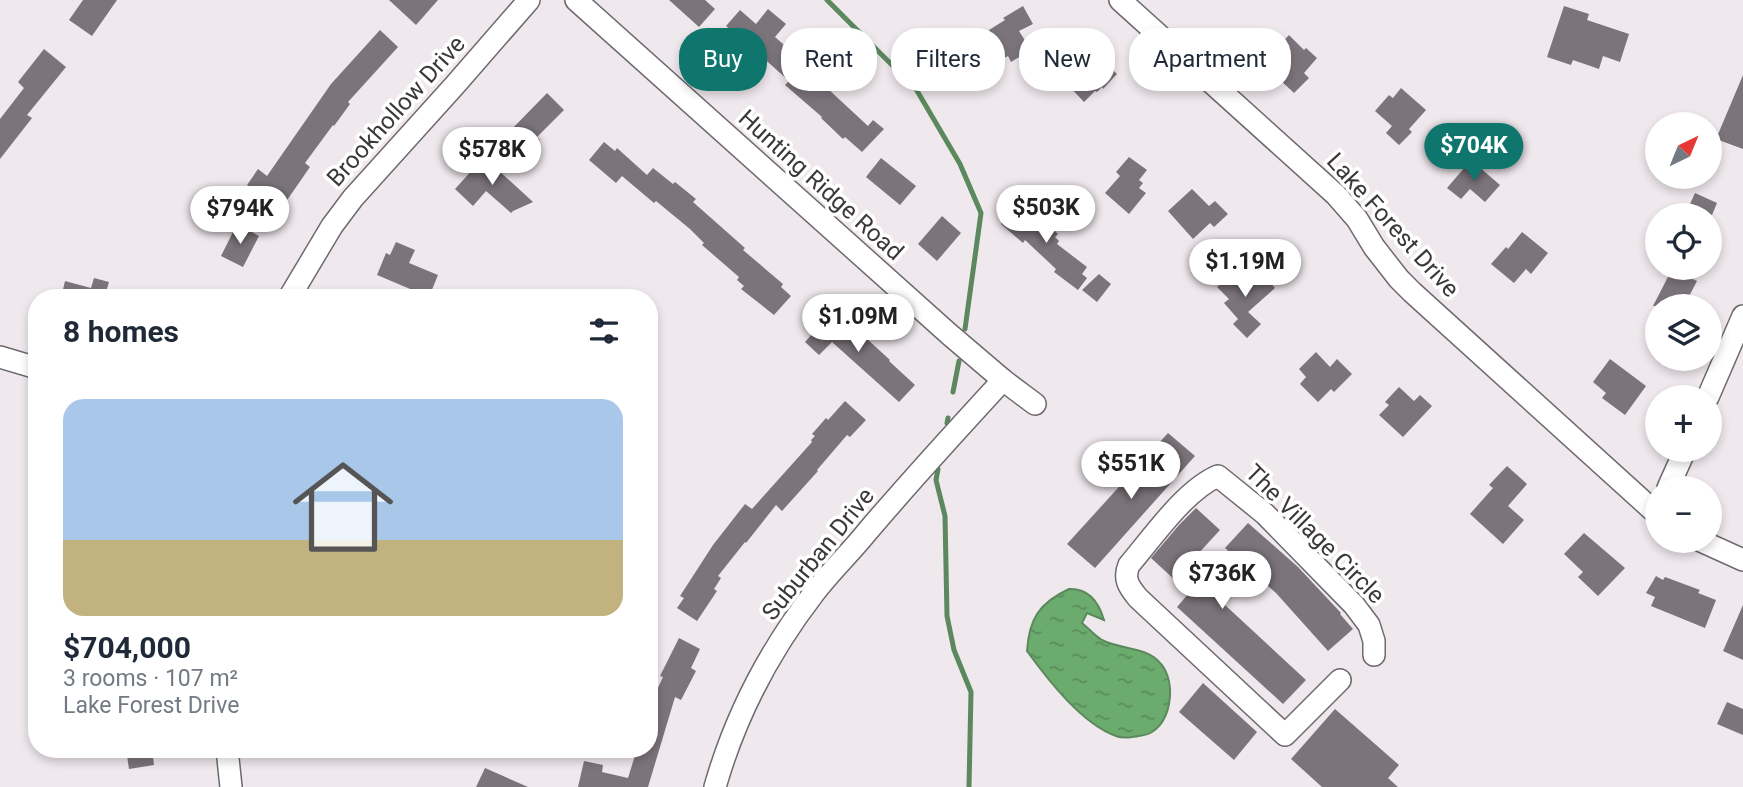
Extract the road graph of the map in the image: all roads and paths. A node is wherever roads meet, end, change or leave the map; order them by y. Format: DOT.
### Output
graph roads {
  1 [pos="529,0"];
  2 [pos="576,0"];
  3 [pos="1121,0"];
  4 [pos="295,289"];
  5 [pos="1743,316"];
  6 [pos="0,357"];
  7 [pos="28,365"];
  8 [pos="1003,380"];
  9 [pos="1713,385"];
  10 [pos="1035,404"];
  11 [pos="1645,502"];
  12 [pos="1722,550"];
  13 [pos="1743,560"];
  14 [pos="1374,655"];
  15 [pos="1340,680"];
  16 [pos="228,758"];
  17 [pos="231,787"];
  18 [pos="715,787"];
  1 -- 4 [label="street, Brookhollow Drive"];
  2 -- 8 [label="street, Hunting Ridge Road"];
  3 -- 11 [label="street, Lake Forest Drive"];
  5 -- 9 [label="street"];
  6 -- 7 [label="street"];
  8 -- 10 [label="street, Hunting Ridge Road"];
  8 -- 18 [label="street, Suburban Drive"];
  12 -- 13 [label="street"];
  14 -- 15 [label="street, The Village Circle"];
  16 -- 17 [label="street"];
}
